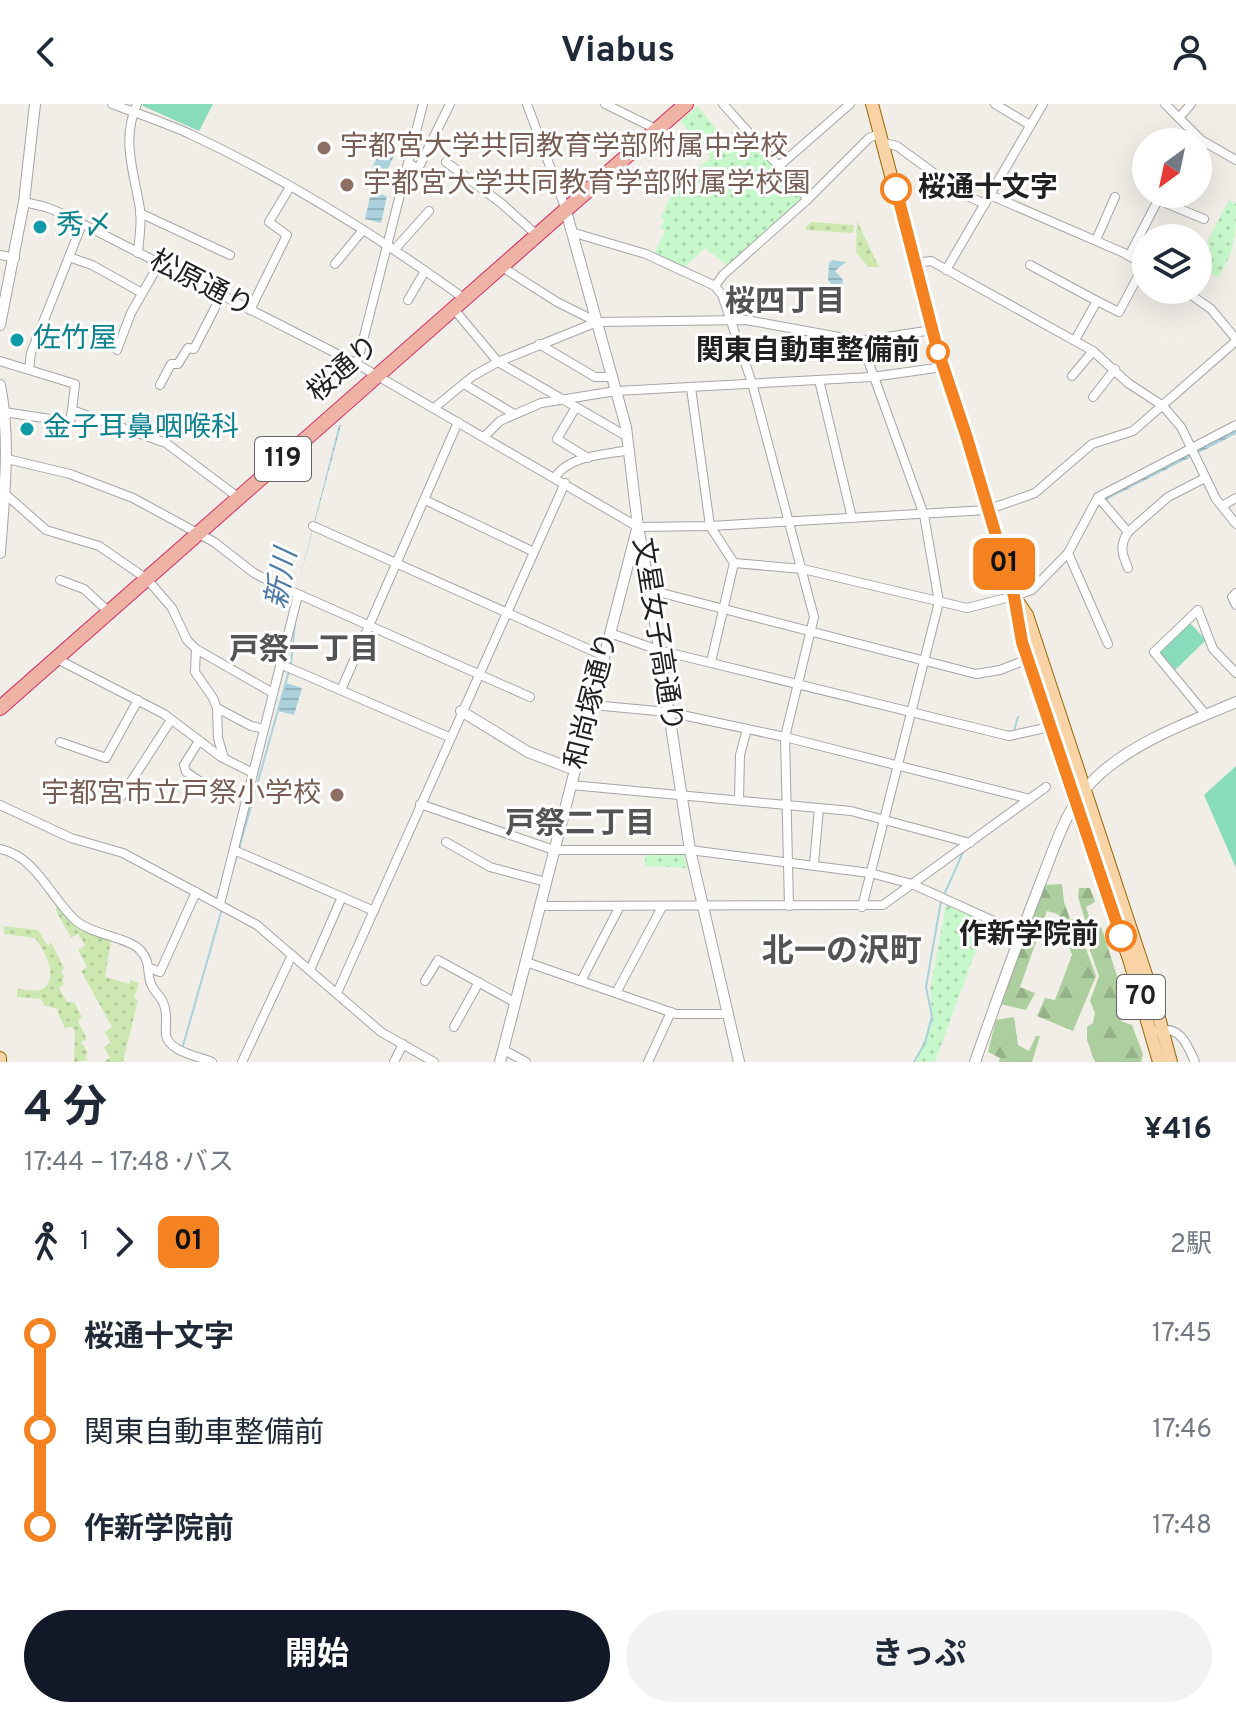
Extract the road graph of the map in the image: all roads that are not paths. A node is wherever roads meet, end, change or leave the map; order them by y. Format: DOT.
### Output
graph roads {
  1 [pos="35,104"];
  2 [pos="112,104"];
  3 [pos="423,104"];
  4 [pos="450,104"];
  5 [pos="527,104"];
  6 [pos="605,104"];
  7 [pos="686,104"];
  8 [pos="723,104"];
  9 [pos="850,104"];
  10 [pos="872,104"];
  11 [pos="995,104"];
  12 [pos="1043,104"];
  13 [pos="1165,104"];
  14 [pos="1191,104"];
  15 [pos="135,108"];
  16 [pos="1179,118"];
  17 [pos="1030,125"];
  18 [pos="658,130"];
  19 [pos="882,138"];
  20 [pos="1236,160"];
  21 [pos="446,162"];
  22 [pos="409,163"];
  23 [pos="779,166"];
  24 [pos="290,187"];
  25 [pos="990,195"];
  26 [pos="1115,197"];
  27 [pos="808,199"];
  28 [pos="24,202"];
  29 [pos="985,204"];
  30 [pos="429,211"];
  31 [pos="566,211"];
  32 [pos="140,213"];
  33 [pos="1204,219"];
  34 [pos="82,224"];
  35 [pos="363,230"];
  36 [pos="571,232"];
  37 [pos="538,236"];
  38 [pos="1096,240"];
  39 [pos="391,247"];
  40 [pos="138,253"];
  41 [pos="0,255"];
  42 [pos="230,255"];
  43 [pos="1129,256"];
  44 [pos="69,257"];
  45 [pos="15,258"];
  46 [pos="1132,258"];
  47 [pos="916,263"];
  48 [pos="159,264"];
  49 [pos="335,264"];
  50 [pos="1030,265"];
  51 [pos="502,267"];
  52 [pos="946,270"];
  53 [pos="425,271"];
  54 [pos="715,286"];
  55 [pos="1132,288"];
  56 [pos="142,293"];
  57 [pos="221,296"];
  58 [pos="408,300"];
  59 [pos="1097,301"];
  60 [pos="459,304"];
  61 [pos="1204,304"];
  62 [pos="250,310"];
  63 [pos="731,320"];
  64 [pos="597,322"];
  65 [pos="0,325"];
  66 [pos="932,330"];
  67 [pos="1075,340"];
  68 [pos="1236,340"];
  69 [pos="861,341"];
  70 [pos="539,344"];
  71 [pos="117,350"];
  72 [pos="1093,351"];
  73 [pos="0,361"];
  74 [pos="498,362"];
  75 [pos="357,364"];
  76 [pos="943,367"];
  77 [pos="29,369"];
  78 [pos="1115,369"];
  79 [pos="377,375"];
  80 [pos="1072,376"];
  81 [pos="613,377"];
  82 [pos="872,377"];
  83 [pos="819,380"];
  84 [pos="752,383"];
  85 [pos="464,384"];
  86 [pos="0,385"];
  87 [pos="160,385"];
  88 [pos="691,388"];
  89 [pos="616,391"];
  90 [pos="1093,397"];
  91 [pos="563,399"];
  92 [pos="1163,406"];
  93 [pos="576,407"];
  94 [pos="434,408"];
  95 [pos="72,410"];
  96 [pos="4,412"];
  97 [pos="514,414"];
  98 [pos="458,422"];
  99 [pos="1236,425"];
  100 [pos="484,437"];
  101 [pos="628,437"];
  102 [pos="1191,448"];
  103 [pos="629,450"];
  104 [pos="589,458"];
  105 [pos="7,459"];
  106 [pos="555,477"];
  107 [pos="1205,478"];
  108 [pos="565,483"];
  109 [pos="4,493"];
  110 [pos="1098,497"];
  111 [pos="239,498"];
  112 [pos="1236,498"];
  113 [pos="425,500"];
  114 [pos="1222,506"];
  115 [pos="987,510"];
  116 [pos="924,515"];
  117 [pos="852,518"];
  118 [pos="789,520"];
  119 [pos="1236,524"];
  120 [pos="313,526"];
  121 [pos="710,526"];
  122 [pos="638,527"];
  123 [pos="1128,532"];
  124 [pos="198,534"];
  125 [pos="532,551"];
  126 [pos="0,553"];
  127 [pos="1068,553"];
  128 [pos="734,563"];
  129 [pos="396,564"];
  130 [pos="1128,568"];
  131 [pos="803,569"];
  132 [pos="147,579"];
  133 [pos="60,580"];
  134 [pos="650,590"];
  135 [pos="1236,593"];
  136 [pos="298,595"];
  137 [pos="1014,596"];
  138 [pos="939,602"];
  139 [pos="1236,605"];
  140 [pos="725,609"];
  141 [pos="110,613"];
  142 [pos="505,613"];
  143 [pos="369,624"];
  144 [pos="812,631"];
  145 [pos="610,633"];
  146 [pos="1108,644"];
  147 [pos="196,649"];
  148 [pos="658,650"];
  149 [pos="604,656"];
  150 [pos="57,659"];
  151 [pos="1028,659"];
  152 [pos="924,660"];
  153 [pos="711,662"];
  154 [pos="280,664"];
  155 [pos="1236,673"];
  156 [pos="478,674"];
  157 [pos="798,683"];
  158 [pos="341,690"];
  159 [pos="273,693"];
  160 [pos="530,697"];
  161 [pos="138,700"];
  162 [pos="1236,702"];
  163 [pos="592,705"];
  164 [pos="0,708"];
  165 [pos="217,708"];
  166 [pos="461,711"];
  167 [pos="668,712"];
  168 [pos="911,712"];
  169 [pos="1206,715"];
  170 [pos="171,720"];
  171 [pos="1050,727"];
  172 [pos="264,729"];
  173 [pos="747,729"];
  174 [pos="449,737"];
  175 [pos="785,737"];
  176 [pos="199,741"];
  177 [pos="60,742"];
  178 [pos="224,758"];
  179 [pos="897,766"];
  180 [pos="575,770"];
  181 [pos="253,773"];
  182 [pos="571,785"];
  183 [pos="1046,787"];
  184 [pos="210,788"];
  185 [pos="1083,791"];
  186 [pos="682,796"];
  187 [pos="121,797"];
  188 [pos="1030,799"];
  189 [pos="739,800"];
  190 [pos="1074,803"];
  191 [pos="420,804"];
  192 [pos="0,805"];
  193 [pos="786,805"];
  194 [pos="819,808"];
  195 [pos="884,819"];
  196 [pos="446,842"];
  197 [pos="970,843"];
  198 [pos="0,849"];
  199 [pos="234,850"];
  200 [pos="554,850"];
  201 [pos="690,850"];
  202 [pos="788,860"];
  203 [pos="814,864"];
  204 [pos="870,873"];
  205 [pos="546,882"];
  206 [pos="912,884"];
  207 [pos="196,892"];
  208 [pos="342,897"];
  209 [pos="220,904"];
  210 [pos="540,906"];
  211 [pos="620,906"];
  212 [pos="789,906"];
  213 [pos="662,907"];
  214 [pos="703,907"];
  215 [pos="862,907"];
  216 [pos="374,911"];
  217 [pos="1020,933"];
  218 [pos="292,955"];
  219 [pos="526,962"];
  220 [pos="150,968"];
  221 [pos="310,970"];
  222 [pos="425,981"];
  223 [pos="581,981"];
  224 [pos="479,982"];
  225 [pos="337,993"];
  226 [pos="616,993"];
  227 [pos="516,1003"];
  228 [pos="671,1012"];
  229 [pos="729,1014"];
  230 [pos="454,1027"];
  231 [pos="1157,1031"];
  232 [pos="403,1044"];
  233 [pos="504,1050"];
  234 [pos="212,1062"];
  235 [pos="242,1062"];
  236 [pos="394,1062"];
  237 [pos="434,1062"];
  238 [pos="500,1062"];
  239 [pos="526,1062"];
  240 [pos="648,1062"];
  241 [pos="739,1062"];
  242 [pos="975,1062"];
  243 [pos="1159,1062"];
  244 [pos="1171,1062"];
  245 [pos="1195,1062"];
  1 -- 28 [label="street"];
  2 -- 15 [label="street"];
  3 -- 22 [label="street"];
  4 -- 22 [label="street"];
  5 -- 31 [label="street"];
  6 -- 18 [label="street"];
  7 -- 18 [label="highway, 桜通り / 119"];
  8 -- 23 [label="street"];
  9 -- 23 [label="street"];
  10 -- 19 [label="main road, 70"];
  11 -- 17 [label="street"];
  12 -- 17 [label="street"];
  13 -- 16 [label="street"];
  14 -- 16 [label="street"];
  15 -- 24 [label="street"];
  15 -- 32 [label="street"];
  16 -- 20 [label="street"];
  17 -- 25 [label="street"];
  18 -- 31 [label="highway, 桜通り / 119"];
  19 -- 27 [label="street"];
  19 -- 29 [label="street"];
  19 -- 47 [label="main road, 70"];
  21 -- 37 [label="street"];
  22 -- 39 [label="street"];
  23 -- 27 [label="street"];
  24 -- 35 [label="street"];
  24 -- 62 [label="street"];
  25 -- 29 [label="street"];
  25 -- 38 [label="street"];
  26 -- 38 [label="street"];
  27 -- 54 [label="street"];
  28 -- 34 [label="street, 松原通り"];
  28 -- 45 [label="street"];
  29 -- 52 [label="street"];
  30 -- 39 [label="street"];
  31 -- 36 [label="street, 文星女子高通り"];
  31 -- 37 [label="highway, 桜通り / 119"];
  32 -- 40 [label="street"];
  32 -- 42 [label="street"];
  33 -- 43 [label="street"];
  34 -- 40 [label="street, 松原通り"];
  34 -- 44 [label="street"];
  35 -- 39 [label="street"];
  35 -- 49 [label="street"];
  36 -- 54 [label="street"];
  36 -- 64 [label="street, 文星女子高通り"];
  37 -- 51 [label="highway, 桜通り / 119"];
  38 -- 43 [label="street"];
  39 -- 53 [label="street"];
  39 -- 75 [label="street"];
  40 -- 48 [label="street, 松原通り"];
  41 -- 45 [label="street"];
  43 -- 46 [label="street"];
  44 -- 56 [label="street"];
  44 -- 77 [label="street"];
  45 -- 65 [label="street"];
  47 -- 52 [label="street"];
  47 -- 66 [label="main road, 70"];
  48 -- 56 [label="street"];
  48 -- 57 [label="street, 松原通り"];
  50 -- 59 [label="street"];
  51 -- 60 [label="highway, 桜通り / 119"];
  51 -- 64 [label="street"];
  52 -- 67 [label="street"];
  53 -- 58 [label="street"];
  53 -- 60 [label="street"];
  54 -- 63 [label="street"];
  55 -- 59 [label="street"];
  56 -- 71 [label="street"];
  57 -- 62 [label="street, 松原通り"];
  57 -- 87 [label="street"];
  59 -- 67 [label="street"];
  60 -- 74 [label="street"];
  60 -- 79 [label="highway, 桜通り / 119"];
  61 -- 68 [label="street"];
  62 -- 75 [label="street, 松原通り"];
  63 -- 64 [label="street"];
  63 -- 69 [label="street"];
  63 -- 84 [label="street"];
  64 -- 70 [label="street"];
  64 -- 81 [label="street, 文星女子高通り"];
  66 -- 69 [label="street"];
  66 -- 76 [label="main road, 70"];
  67 -- 72 [label="street"];
  68 -- 92 [label="street"];
  69 -- 82 [label="street"];
  70 -- 74 [label="street"];
  70 -- 81 [label="street"];
  72 -- 78 [label="street"];
  72 -- 80 [label="street"];
  73 -- 77 [label="street"];
  74 -- 85 [label="street"];
  74 -- 91 [label="street"];
  75 -- 79 [label="street, 松原通り"];
  76 -- 82 [label="street"];
  76 -- 115 [label="main road, 70"];
  77 -- 95 [label="street"];
  78 -- 90 [label="street"];
  78 -- 92 [label="street"];
  79 -- 94 [label="street, 松原通り"];
  79 -- 111 [label="highway, 桜通り / 119"];
  81 -- 89 [label="street, 文星女子高通り"];
  82 -- 83 [label="street"];
  82 -- 116 [label="street"];
  83 -- 84 [label="street"];
  83 -- 117 [label="street"];
  84 -- 88 [label="street"];
  84 -- 118 [label="street"];
  85 -- 94 [label="street"];
  85 -- 97 [label="street"];
  86 -- 96 [label="street"];
  88 -- 89 [label="street"];
  88 -- 121 [label="street"];
  89 -- 91 [label="street"];
  89 -- 101 [label="street, 文星女子高通り"];
  91 -- 93 [label="street"];
  91 -- 97 [label="street"];
  92 -- 102 [label="street"];
  92 -- 115 [label="street"];
  93 -- 101 [label="street"];
  93 -- 104 [label="street"];
  94 -- 98 [label="street, 松原通り"];
  95 -- 96 [label="street"];
  95 -- 111 [label="street"];
  96 -- 105 [label="street"];
  97 -- 100 [label="street"];
  98 -- 100 [label="street, 松原通り"];
  98 -- 113 [label="street"];
  99 -- 102 [label="street"];
  100 -- 106 [label="street, 松原通り"];
  101 -- 103 [label="street, 文星女子高通り"];
  102 -- 107 [label="street"];
  102 -- 110 [label="street"];
  103 -- 104 [label="street"];
  103 -- 122 [label="street, 文星女子高通り"];
  104 -- 106 [label="street"];
  105 -- 109 [label="street"];
  105 -- 124 [label="street"];
  106 -- 108 [label="street, 松原通り"];
  107 -- 114 [label="street"];
  107 -- 123 [label="street"];
  108 -- 122 [label="street, 松原通り"];
  108 -- 125 [label="street"];
  109 -- 126 [label="street"];
  109 -- 132 [label="street"];
  110 -- 123 [label="street"];
  110 -- 127 [label="street"];
  111 -- 124 [label="highway, 桜通り / 119"];
  112 -- 114 [label="street"];
  113 -- 125 [label="street"];
  113 -- 129 [label="street"];
  114 -- 119 [label="street"];
  115 -- 116 [label="street"];
  115 -- 137 [label="main road, 70"];
  116 -- 117 [label="street"];
  116 -- 138 [label="street"];
  117 -- 118 [label="street"];
  118 -- 121 [label="street"];
  118 -- 131 [label="street"];
  120 -- 129 [label="street"];
  121 -- 122 [label="street"];
  121 -- 128 [label="street"];
  122 -- 134 [label="street, 文星女子高通り"];
  122 -- 145 [label="street, 和尚塚通り"];
  123 -- 130 [label="street"];
  124 -- 132 [label="highway, 桜通り / 119"];
  124 -- 136 [label="street"];
  125 -- 142 [label="street"];
  127 -- 137 [label="street"];
  127 -- 146 [label="street"];
  128 -- 131 [label="street"];
  128 -- 140 [label="street"];
  129 -- 142 [label="street"];
  129 -- 143 [label="street"];
  131 -- 138 [label="street"];
  131 -- 144 [label="street"];
  132 -- 141 [label="highway, 桜通り / 119"];
  132 -- 147 [label="street"];
  133 -- 141 [label="street"];
  134 -- 140 [label="street"];
  134 -- 148 [label="street, 文星女子高通り"];
  135 -- 139 [label="street"];
  136 -- 143 [label="street"];
  136 -- 154 [label="street"];
  137 -- 138 [label="street"];
  137 -- 151 [label="main road, 70"];
  137 -- 185 [label="main road, 70"];
  138 -- 152 [label="street"];
  140 -- 144 [label="street"];
  140 -- 153 [label="street"];
  141 -- 150 [label="highway, 桜通り / 119"];
  142 -- 149 [label="street"];
  142 -- 156 [label="street"];
  143 -- 156 [label="street"];
  143 -- 158 [label="street"];
  144 -- 152 [label="street"];
  144 -- 157 [label="street"];
  145 -- 148 [label="street"];
  145 -- 149 [label="street, 和尚塚通り"];
  147 -- 159 [label="street"];
  147 -- 165 [label="street"];
  148 -- 153 [label="street"];
  148 -- 167 [label="street, 文星女子高通り"];
  149 -- 163 [label="street, 和尚塚通り"];
  150 -- 161 [label="street"];
  150 -- 164 [label="highway, 桜通り / 119"];
  151 -- 152 [label="street"];
  151 -- 171 [label="main road, 70"];
  152 -- 168 [label="street"];
  153 -- 157 [label="street"];
  154 -- 158 [label="street"];
  154 -- 159 [label="street"];
  155 -- 169 [label="street"];
  156 -- 160 [label="street"];
  156 -- 166 [label="street"];
  157 -- 168 [label="street"];
  157 -- 175 [label="street"];
  158 -- 174 [label="street"];
  159 -- 172 [label="street"];
  161 -- 170 [label="street"];
  161 -- 177 [label="street"];
  162 -- 169 [label="street"];
  163 -- 167 [label="street"];
  163 -- 180 [label="street, 和尚塚通り"];
  165 -- 172 [label="street"];
  165 -- 178 [label="street"];
  166 -- 174 [label="street"];
  166 -- 180 [label="street"];
  167 -- 173 [label="street"];
  167 -- 186 [label="street, 文星女子高通り"];
  168 -- 171 [label="street"];
  168 -- 179 [label="street"];
  169 -- 185 [label="street"];
  170 -- 176 [label="street"];
  170 -- 187 [label="street"];
  171 -- 190 [label="main road, 70"];
  172 -- 181 [label="street"];
  173 -- 175 [label="street"];
  173 -- 189 [label="street"];
  174 -- 191 [label="street"];
  175 -- 179 [label="street"];
  175 -- 193 [label="street"];
  176 -- 178 [label="street"];
  176 -- 184 [label="street"];
  178 -- 181 [label="street"];
  179 -- 188 [label="street"];
  179 -- 195 [label="street"];
  180 -- 182 [label="street, 和尚塚通り"];
  181 -- 199 [label="street"];
  182 -- 186 [label="street"];
  182 -- 200 [label="street, 和尚塚通り"];
  183 -- 188 [label="street"];
  185 -- 190 [label="street"];
  185 -- 231 [label="main road, 70"];
  186 -- 189 [label="street"];
  186 -- 201 [label="street, 文星女子高通り"];
  188 -- 197 [label="street"];
  189 -- 193 [label="street"];
  190 -- 217 [label="street"];
  190 -- 231 [label="main road, 70"];
  191 -- 200 [label="street"];
  191 -- 216 [label="street"];
  192 -- 207 [label="street"];
  193 -- 194 [label="street"];
  193 -- 202 [label="street"];
  194 -- 195 [label="street"];
  194 -- 203 [label="street"];
  195 -- 197 [label="street"];
  195 -- 204 [label="street"];
  196 -- 205 [label="street"];
  197 -- 206 [label="street"];
  198 -- 220 [label="street"];
  199 -- 208 [label="street"];
  199 -- 209 [label="street"];
  200 -- 201 [label="street"];
  200 -- 205 [label="street, 和尚塚通り"];
  201 -- 202 [label="street"];
  201 -- 214 [label="street, 文星女子高通り"];
  202 -- 203 [label="street"];
  202 -- 212 [label="street"];
  203 -- 204 [label="street"];
  204 -- 206 [label="street"];
  204 -- 215 [label="street"];
  205 -- 210 [label="street, 和尚塚通り"];
  206 -- 215 [label="street"];
  206 -- 217 [label="street"];
  207 -- 209 [label="street"];
  207 -- 220 [label="street"];
  208 -- 216 [label="street"];
  208 -- 221 [label="street"];
  209 -- 218 [label="street"];
  210 -- 211 [label="street"];
  210 -- 219 [label="street, 和尚塚通り"];
  211 -- 213 [label="street"];
  211 -- 223 [label="street"];
  212 -- 214 [label="street"];
  212 -- 215 [label="street"];
  213 -- 214 [label="street"];
  213 -- 226 [label="street"];
  214 -- 229 [label="street, 文星女子高通り"];
  216 -- 225 [label="street"];
  217 -- 242 [label="street"];
  218 -- 221 [label="street"];
  218 -- 235 [label="street"];
  219 -- 223 [label="street"];
  219 -- 227 [label="street, 和尚塚通り"];
  220 -- 234 [label="street"];
  221 -- 225 [label="street"];
  222 -- 224 [label="street"];
  223 -- 226 [label="street"];
  224 -- 227 [label="street"];
  224 -- 230 [label="street"];
  225 -- 232 [label="street"];
  226 -- 228 [label="street"];
  227 -- 233 [label="street, 和尚塚通り"];
  228 -- 229 [label="street"];
  228 -- 240 [label="street"];
  229 -- 241 [label="street, 文星女子高通り"];
  231 -- 243 [label="main road, 70"];
  231 -- 244 [label="main road, 70"];
  231 -- 245 [label="street"];
  232 -- 236 [label="street"];
  232 -- 237 [label="street"];
  233 -- 238 [label="street, 和尚塚通り"];
  233 -- 239 [label="street"];
}
